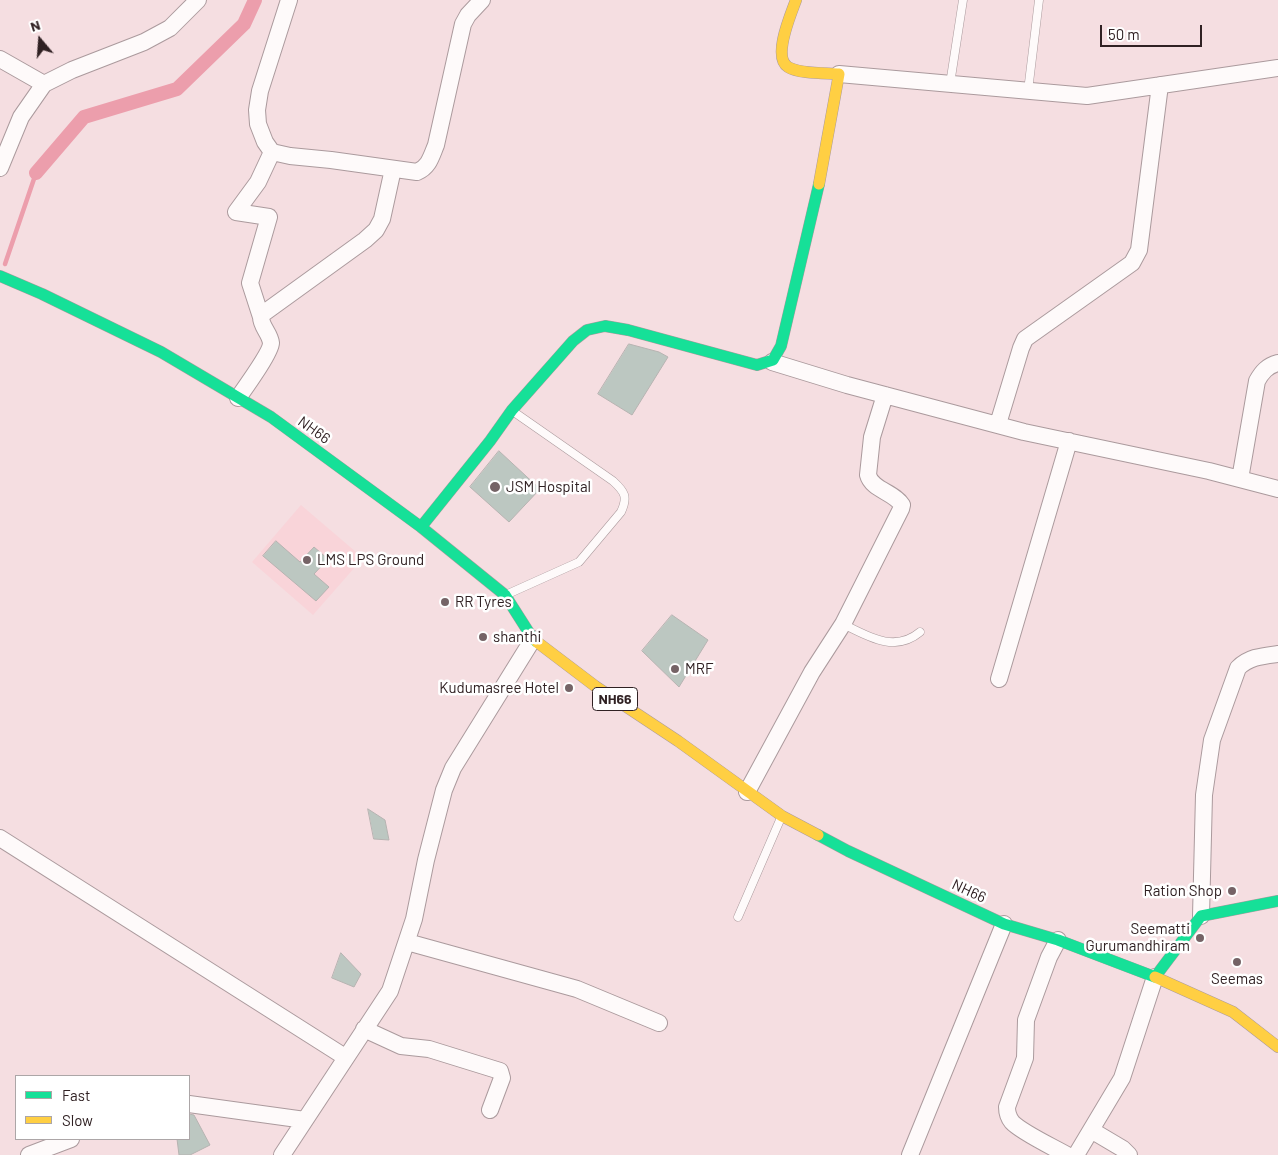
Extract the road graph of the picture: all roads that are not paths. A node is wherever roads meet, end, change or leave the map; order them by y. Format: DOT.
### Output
graph roads {
  1 [pos="198,0"];
  2 [pos="289,0"];
  3 [pos="482,0"];
  4 [pos="796,0"];
  5 [pos="963,0"];
  6 [pos="1039,0"];
  7 [pos="0,59"];
  8 [pos="1278,68"];
  9 [pos="839,74"];
  10 [pos="44,84"];
  11 [pos="950,84"];
  12 [pos="1160,85"];
  13 [pos="1028,91"];
  14 [pos="272,152"];
  15 [pos="0,168"];
  16 [pos="393,169"];
  17 [pos="0,276"];
  18 [pos="261,317"];
  19 [pos="772,362"];
  20 [pos="1278,363"];
  21 [pos="884,395"];
  22 [pos="238,398"];
  23 [pos="512,410"];
  24 [pos="998,424"];
  25 [pos="1069,441"];
  26 [pos="1240,479"];
  27 [pos="1278,490"];
  28 [pos="421,527"];
  29 [pos="505,595"];
  30 [pos="843,624"];
  31 [pos="920,632"];
  32 [pos="533,638"];
  33 [pos="1278,654"];
  34 [pos="999,679"];
  35 [pos="747,792"];
  36 [pos="782,816"];
  37 [pos="0,838"];
  38 [pos="1278,901"];
  39 [pos="1201,916"];
  40 [pos="738,917"];
  41 [pos="1004,924"];
  42 [pos="1058,940"];
  43 [pos="408,942"];
  44 [pos="1155,977"];
  45 [pos="659,1023"];
  46 [pos="364,1029"];
  47 [pos="1278,1047"];
  48 [pos="345,1057"];
  49 [pos="190,1104"];
  50 [pos="490,1110"];
  51 [pos="305,1120"];
  52 [pos="1091,1130"];
  53 [pos="68,1140"];
  54 [pos="28,1155"];
  55 [pos="282,1155"];
  56 [pos="910,1155"];
  57 [pos="1067,1155"];
  58 [pos="1076,1155"];
  59 [pos="1129,1155"];
  1 -- 10 [label="street"];
  2 -- 14 [label="street"];
  3 -- 16 [label="street"];
  4 -- 9 [label="main road"];
  5 -- 11 [label="lane"];
  6 -- 13 [label="lane"];
  7 -- 10 [label="street"];
  8 -- 12 [label="street"];
  9 -- 11 [label="street"];
  9 -- 19 [label="main road"];
  10 -- 15 [label="street"];
  11 -- 13 [label="street"];
  12 -- 13 [label="street"];
  12 -- 24 [label="street"];
  14 -- 16 [label="street"];
  14 -- 18 [label="street"];
  16 -- 18 [label="street"];
  17 -- 22 [label="main road, NH66 / NH66"];
  18 -- 22 [label="street"];
  19 -- 21 [label="street"];
  19 -- 23 [label="main road"];
  20 -- 26 [label="street"];
  21 -- 24 [label="street"];
  21 -- 30 [label="street"];
  22 -- 28 [label="main road, NH66 / NH66"];
  23 -- 28 [label="main road"];
  23 -- 29 [label="lane"];
  24 -- 25 [label="street"];
  25 -- 26 [label="street"];
  25 -- 34 [label="street"];
  26 -- 27 [label="street"];
  28 -- 29 [label="main road, NH66 / NH66"];
  29 -- 32 [label="main road, NH66 / NH66"];
  30 -- 31 [label="lane"];
  30 -- 35 [label="street"];
  32 -- 35 [label="main road, NH66 / NH66"];
  32 -- 43 [label="street"];
  33 -- 39 [label="street"];
  35 -- 36 [label="main road, NH66 / NH66"];
  36 -- 40 [label="lane"];
  36 -- 41 [label="main road, NH66 / NH66"];
  37 -- 48 [label="street"];
  38 -- 39 [label="main road"];
  39 -- 44 [label="main road"];
  41 -- 42 [label="main road, NH66 / NH66"];
  41 -- 56 [label="street"];
  42 -- 44 [label="main road, NH66 / NH66"];
  42 -- 57 [label="street"];
  43 -- 45 [label="street"];
  43 -- 46 [label="street"];
  44 -- 47 [label="main road, NH66 / NH66"];
  44 -- 52 [label="street"];
  46 -- 48 [label="street"];
  46 -- 50 [label="street"];
  48 -- 51 [label="street"];
  49 -- 51 [label="street"];
  51 -- 55 [label="street"];
  52 -- 58 [label="street"];
  52 -- 59 [label="street"];
  53 -- 54 [label="street"];
}
